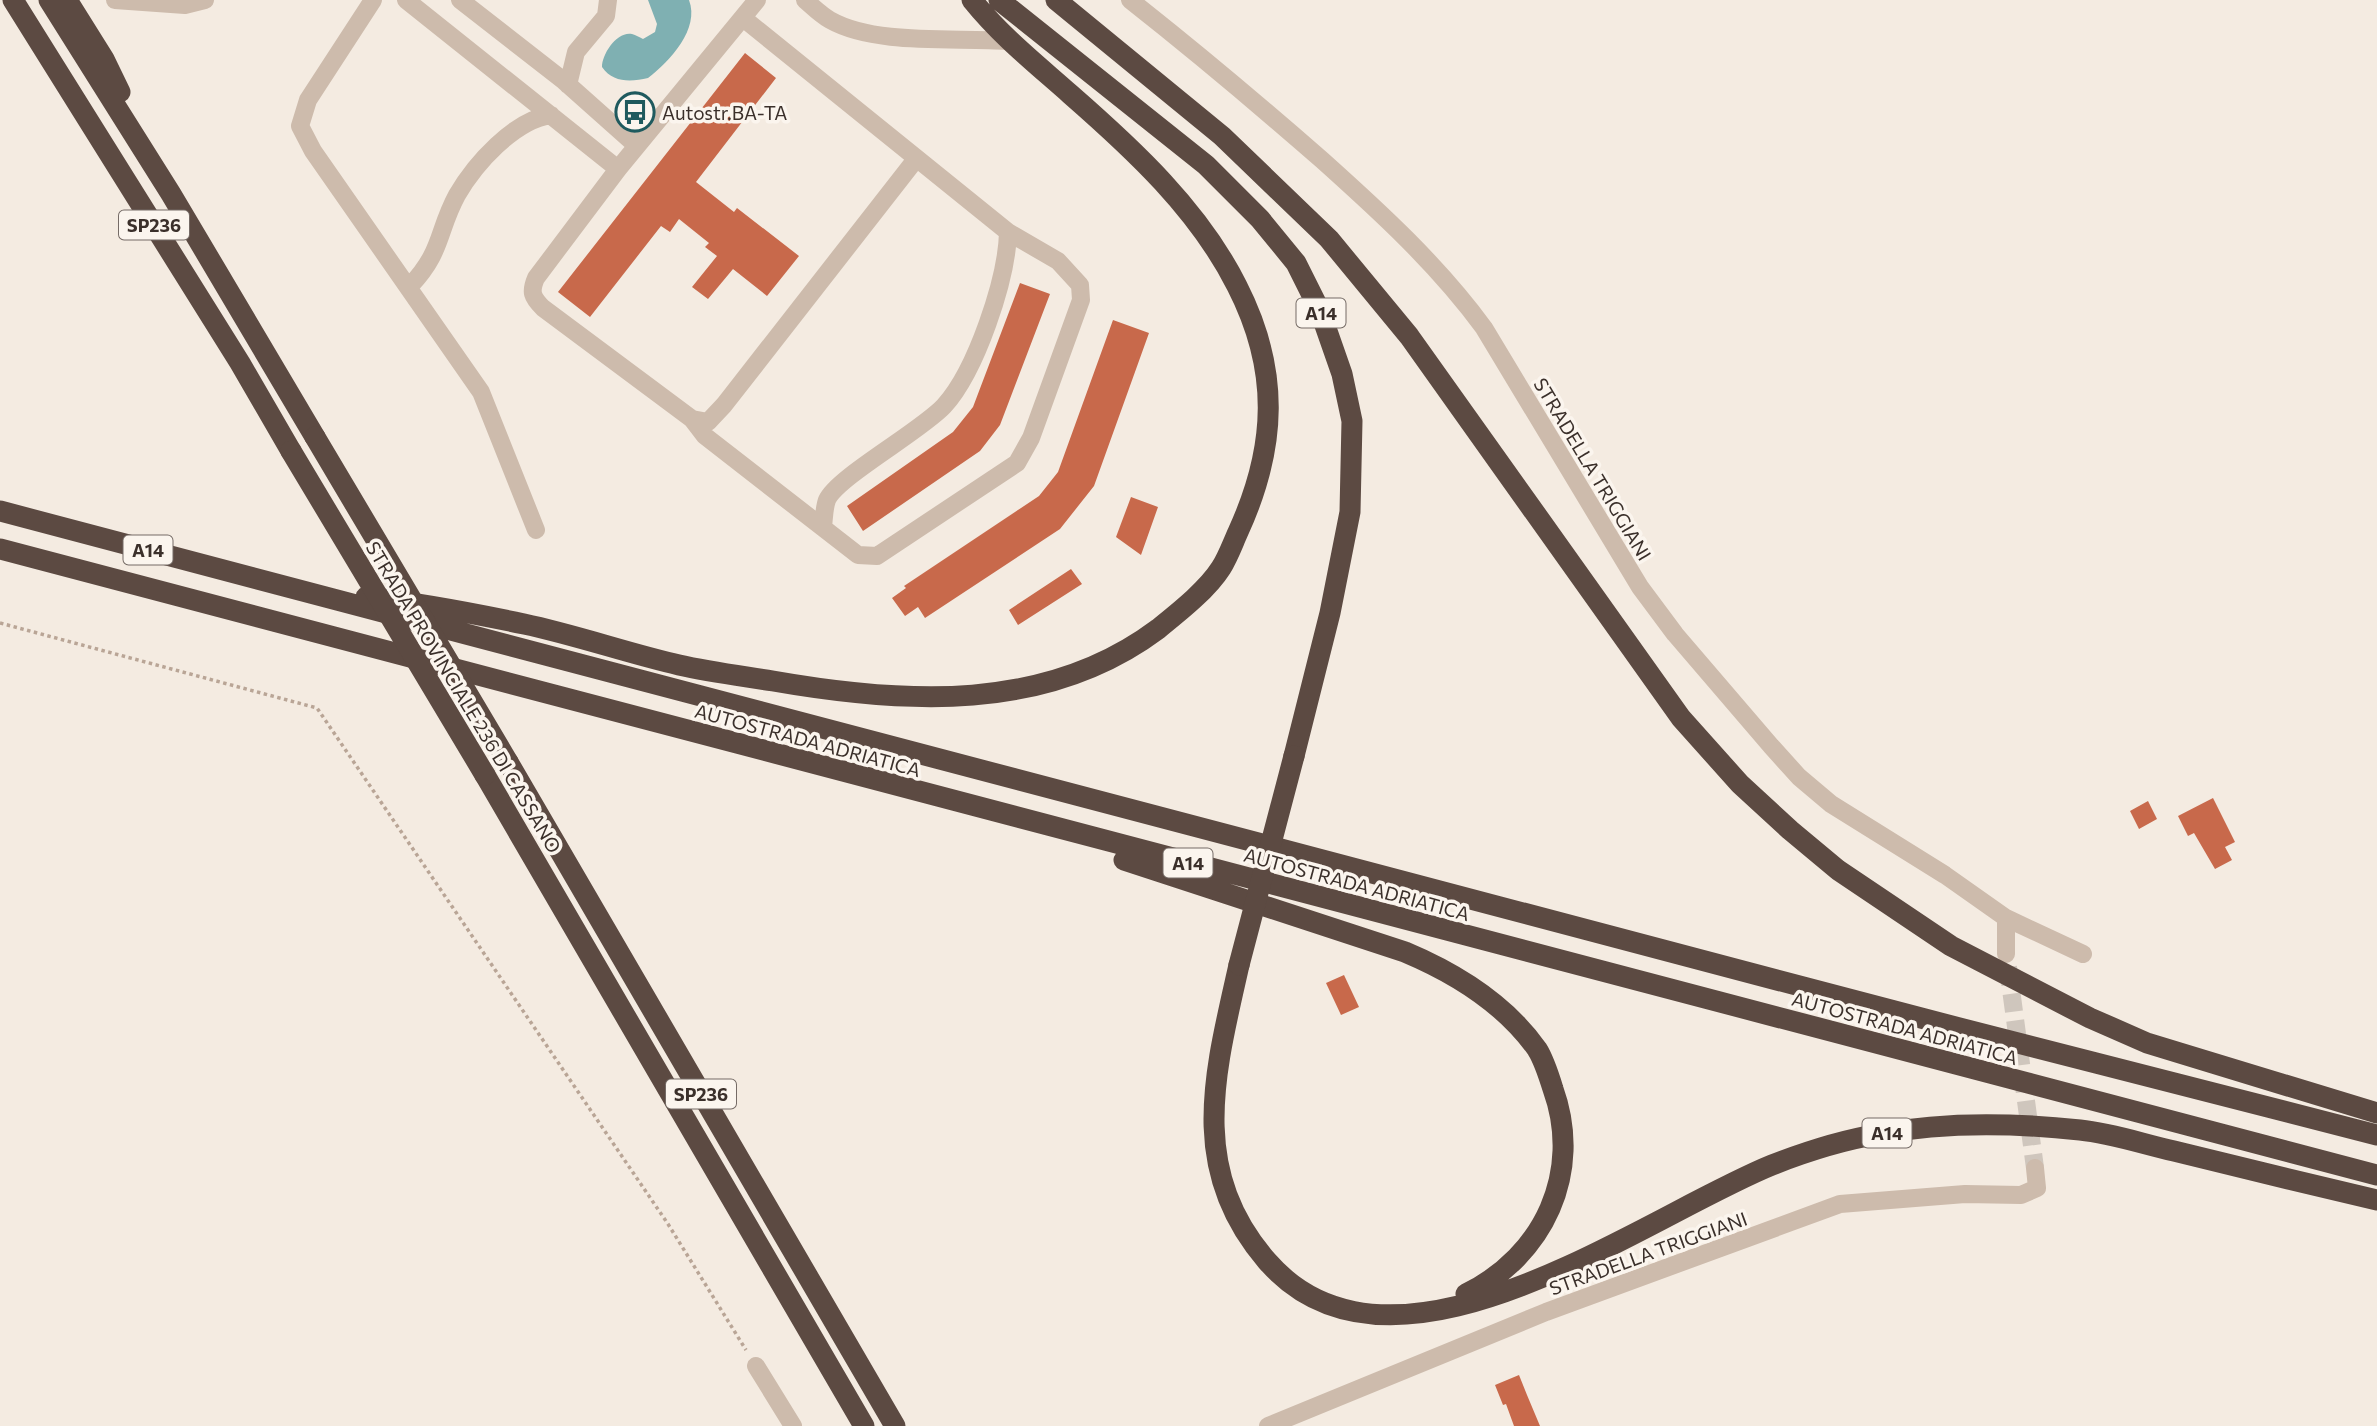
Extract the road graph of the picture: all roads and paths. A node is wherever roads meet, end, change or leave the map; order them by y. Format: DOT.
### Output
graph roads {
  1 [pos="13,0"];
  2 [pos="49,0"];
  3 [pos="67,0"];
  4 [pos="115,0"];
  5 [pos="205,0"];
  6 [pos="373,0"];
  7 [pos="406,0"];
  8 [pos="460,0"];
  9 [pos="608,0"];
  10 [pos="757,0"];
  11 [pos="805,0"];
  12 [pos="972,0"];
  13 [pos="999,0"];
  14 [pos="1056,0"];
  15 [pos="1130,0"];
  16 [pos="743,18"];
  17 [pos="1008,41"];
  18 [pos="568,85"];
  19 [pos="551,116"];
  20 [pos="637,146"];
  21 [pos="916,159"];
  22 [pos="618,169"];
  23 [pos="171,194"];
  24 [pos="1008,232"];
  25 [pos="410,286"];
  26 [pos="692,419"];
  27 [pos="0,511"];
  28 [pos="823,527"];
  29 [pos="536,530"];
  30 [pos="0,550"];
  31 [pos="297,590"];
  32 [pos="0,623"];
  33 [pos="919,792"];
  34 [pos="2007,918"];
  35 [pos="2006,954"];
  36 [pos="2083,954"];
  37 [pos="2377,1113"];
  38 [pos="2377,1135"];
  39 [pos="2035,1168"];
  40 [pos="2377,1175"];
  41 [pos="2377,1200"];
  42 [pos="1425,1314"];
  43 [pos="756,1366"];
  44 [pos="793,1426"];
  45 [pos="864,1426"];
  46 [pos="895,1426"];
  47 [pos="1268,1426"];
  1 -- 45 [label="highway, STRADA PROVINCIALE 236 DI CASSANO / SP236, bridge"];
  2 -- 23 [label="highway, STRADA PROVINCIALE 236 DI CASSANO / SP236"];
  3 -- 23 [label="highway"];
  4 -- 5 [label="street"];
  6 -- 25 [label="street"];
  7 -- 19 [label="street"];
  8 -- 18 [label="street"];
  9 -- 18 [label="street"];
  10 -- 16 [label="street"];
  11 -- 17 [label="street"];
  12 -- 17 [label="highway, A14"];
  13 -- 42 [label="highway, A14, bridge"];
  14 -- 37 [label="highway, A14"];
  15 -- 34 [label="street, STRADELLA TRIGGIANI"];
  16 -- 20 [label="street"];
  16 -- 21 [label="street"];
  17 -- 31 [label="highway, A14"];
  18 -- 20 [label="street"];
  19 -- 22 [label="street"];
  19 -- 25 [label="street"];
  20 -- 22 [label="street"];
  21 -- 24 [label="street"];
  21 -- 26 [label="street"];
  22 -- 26 [label="street"];
  23 -- 46 [label="highway, STRADA PROVINCIALE 236 DI CASSANO / SP236, bridge"];
  24 -- 28 [label="street"];
  24 -- 28 [label="street"];
  25 -- 29 [label="street"];
  26 -- 28 [label="street"];
  27 -- 31 [label="highway, AUTOSTRADA ADRIATICA / A14"];
  30 -- 33 [label="highway, AUTOSTRADA ADRIATICA / A14"];
  31 -- 38 [label="highway, AUTOSTRADA ADRIATICA / A14"];
  32 -- 43 [label="path"];
  33 -- 40 [label="highway, AUTOSTRADA ADRIATICA / A14"];
  33 -- 42 [label="highway, A14"];
  34 -- 35 [label="street"];
  34 -- 36 [label="street, STRADELLA TRIGGIANI"];
  39 -- 47 [label="street, STRADELLA TRIGGIANI"];
  41 -- 42 [label="highway, A14"];
  43 -- 44 [label="street"];
}
